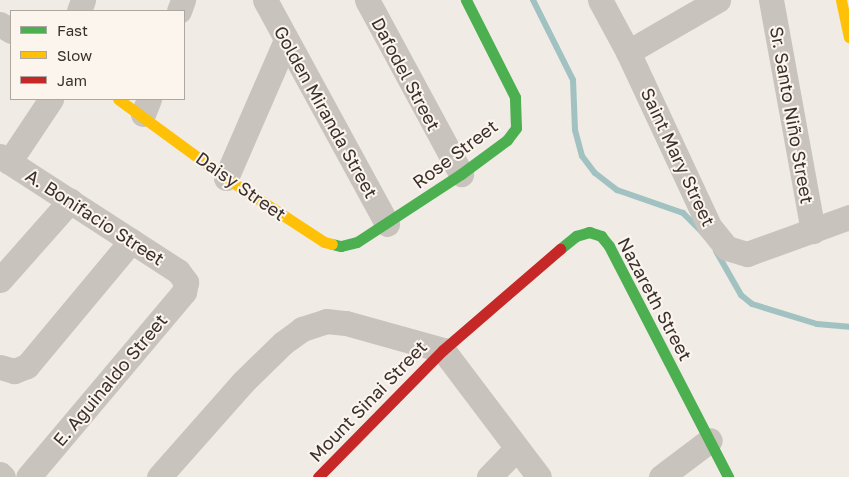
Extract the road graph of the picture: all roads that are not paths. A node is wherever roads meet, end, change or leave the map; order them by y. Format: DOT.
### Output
graph roads {
  1 [pos="265,0"];
  2 [pos="366,0"];
  3 [pos="466,0"];
  4 [pos="600,0"];
  5 [pos="718,0"];
  6 [pos="771,0"];
  7 [pos="842,0"];
  8 [pos="849,37"];
  9 [pos="286,40"];
  10 [pos="628,52"];
  11 [pos="50,100"];
  12 [pos="122,100"];
  13 [pos="146,107"];
  14 [pos="5,159"];
  15 [pos="461,174"];
  16 [pos="226,178"];
  17 [pos="70,202"];
  18 [pos="849,218"];
  19 [pos="379,229"];
  20 [pos="813,231"];
  21 [pos="131,240"];
  22 [pos="0,280"];
  23 [pos="186,282"];
  24 [pos="443,350"];
  25 [pos="0,367"];
  26 [pos="710,440"];
  27 [pos="517,448"];
  28 [pos="0,474"];
  29 [pos="3,477"];
  30 [pos="30,477"];
  31 [pos="159,477"];
  32 [pos="318,477"];
  33 [pos="489,477"];
  34 [pos="539,477"];
  35 [pos="661,477"];
  36 [pos="728,477"];
  1 -- 9 [label="street, Golden Miranda Street"];
  2 -- 15 [label="street, Dafodel Street"];
  3 -- 15 [label="street, Rose Street"];
  4 -- 10 [label="street, Saint Mary Street"];
  5 -- 10 [label="street"];
  6 -- 20 [label="street, Sr. Santo Niño Street"];
  7 -- 8 [label="street"];
  9 -- 16 [label="street"];
  9 -- 19 [label="street, Golden Miranda Street"];
  10 -- 20 [label="street, Saint Mary Street"];
  11 -- 14 [label="street"];
  12 -- 13 [label="street, Daisy Street"];
  13 -- 16 [label="street, Daisy Street"];
  14 -- 17 [label="street, A. Bonifacio Street"];
  15 -- 19 [label="street, Rose Street"];
  16 -- 19 [label="street, Daisy Street"];
  17 -- 21 [label="street, A. Bonifacio Street"];
  17 -- 22 [label="street"];
  18 -- 20 [label="street"];
  21 -- 23 [label="street, A. Bonifacio Street"];
  21 -- 25 [label="street"];
  23 -- 30 [label="street, E. Aguinaldo Street"];
  24 -- 26 [label="street, Nazareth Street"];
  24 -- 27 [label="street"];
  24 -- 31 [label="street"];
  24 -- 32 [label="street, Mount Sinai Street"];
  26 -- 35 [label="street"];
  26 -- 36 [label="street, Nazareth Street"];
  27 -- 33 [label="street"];
  27 -- 34 [label="street"];
  28 -- 29 [label="street"];
}
